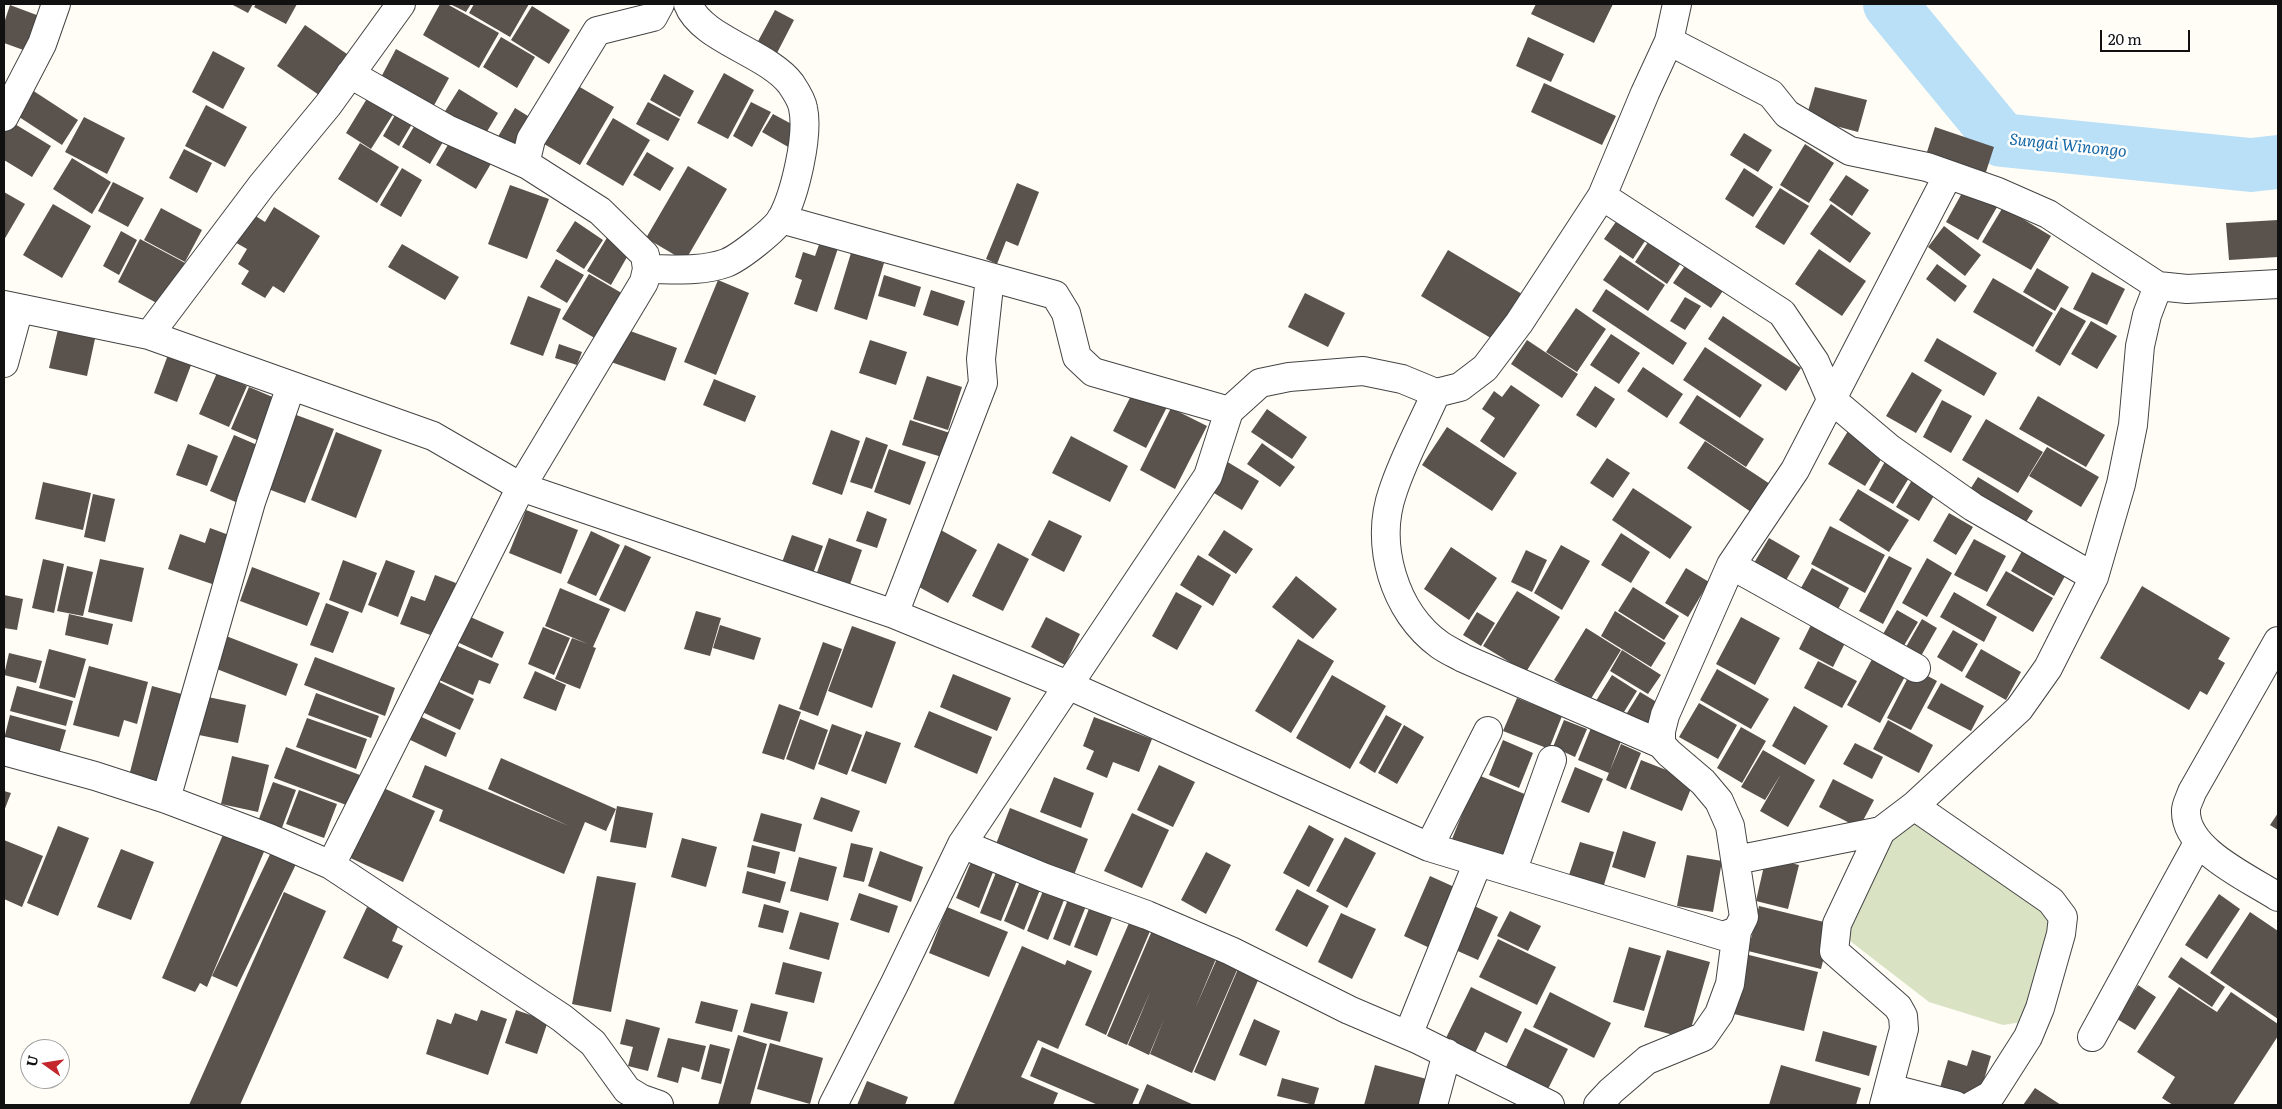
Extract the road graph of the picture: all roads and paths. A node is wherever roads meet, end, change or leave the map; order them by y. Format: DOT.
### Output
graph roads {
  1 [pos="56,4"];
  2 [pos="401,4"];
  3 [pos="660,4"];
  4 [pos="688,4"];
  5 [pos="1678,4"];
  6 [pos="1669,41"];
  7 [pos="350,74"];
  8 [pos="4,117"];
  9 [pos="528,166"];
  10 [pos="1948,175"];
  11 [pos="1602,196"];
  12 [pos="781,219"];
  13 [pos="647,269"];
  14 [pos="990,277"];
  15 [pos="2278,284"];
  16 [pos="2158,286"];
  17 [pos="12,306"];
  18 [pos="149,335"];
  19 [pos="4,362"];
  20 [pos="291,386"];
  21 [pos="1436,393"];
  22 [pos="1831,399"];
  23 [pos="1229,411"];
  24 [pos="521,487"];
  25 [pos="1731,565"];
  26 [pos="2094,576"];
  27 [pos="894,614"];
  28 [pos="2278,641"];
  29 [pos="1916,668"];
  30 [pos="1070,686"];
  31 [pos="1488,731"];
  32 [pos="1662,744"];
  33 [pos="4,751"];
  34 [pos="1552,760"];
  35 [pos="166,799"];
  36 [pos="1914,806"];
  37 [pos="1881,831"];
  38 [pos="2198,843"];
  39 [pos="962,844"];
  40 [pos="1429,847"];
  41 [pos="1736,860"];
  42 [pos="1478,862"];
  43 [pos="331,865"];
  44 [pos="1512,872"];
  45 [pos="2278,896"];
  46 [pos="1737,930"];
  47 [pos="1408,1035"];
  48 [pos="2092,1038"];
  49 [pos="1447,1053"];
  50 [pos="1886,1097"];
  51 [pos="659,1105"];
  52 [pos="832,1105"];
  53 [pos="1433,1105"];
  54 [pos="1550,1105"];
  55 [pos="1598,1105"];
  56 [pos="1954,1105"];
  57 [pos="1973,1105"];
  1 -- 8 [label="street"];
  2 -- 7 [label="street"];
  3 -- 9 [label="street"];
  4 -- 12 [label="street"];
  5 -- 6 [label="street"];
  6 -- 10 [label="street"];
  6 -- 11 [label="street"];
  7 -- 9 [label="street"];
  7 -- 18 [label="street"];
  9 -- 13 [label="street"];
  10 -- 16 [label="street"];
  10 -- 22 [label="street"];
  11 -- 21 [label="street"];
  11 -- 22 [label="street"];
  12 -- 13 [label="street"];
  12 -- 14 [label="street"];
  13 -- 24 [label="street"];
  14 -- 23 [label="street"];
  14 -- 27 [label="street"];
  15 -- 16 [label="street"];
  16 -- 26 [label="street"];
  17 -- 18 [label="street"];
  17 -- 19 [label="street"];
  18 -- 20 [label="street"];
  20 -- 24 [label="street"];
  20 -- 35 [label="street"];
  21 -- 23 [label="street"];
  21 -- 32 [label="street"];
  22 -- 25 [label="street"];
  22 -- 26 [label="street"];
  23 -- 30 [label="street"];
  24 -- 27 [label="street"];
  24 -- 43 [label="street"];
  25 -- 29 [label="street"];
  25 -- 32 [label="street"];
  26 -- 36 [label="street"];
  27 -- 30 [label="street"];
  28 -- 38 [label="street"];
  30 -- 39 [label="street"];
  30 -- 40 [label="street"];
  31 -- 40 [label="street"];
  32 -- 41 [label="street"];
  33 -- 35 [label="street"];
  34 -- 44 [label="street"];
  35 -- 43 [label="street"];
  36 -- 37 [label="street"];
  36 -- 57 [label="street"];
  37 -- 41 [label="street"];
  37 -- 50 [label="street"];
  38 -- 45 [label="street"];
  38 -- 48 [label="street"];
  39 -- 47 [label="street"];
  39 -- 52 [label="street"];
  40 -- 42 [label="street"];
  41 -- 46 [label="street"];
  42 -- 44 [label="street"];
  42 -- 47 [label="street"];
  43 -- 51 [label="street"];
  44 -- 46 [label="street"];
  46 -- 55 [label="street"];
  47 -- 49 [label="street"];
  49 -- 53 [label="street"];
  49 -- 54 [label="street"];
  50 -- 56 [label="street"];
}
